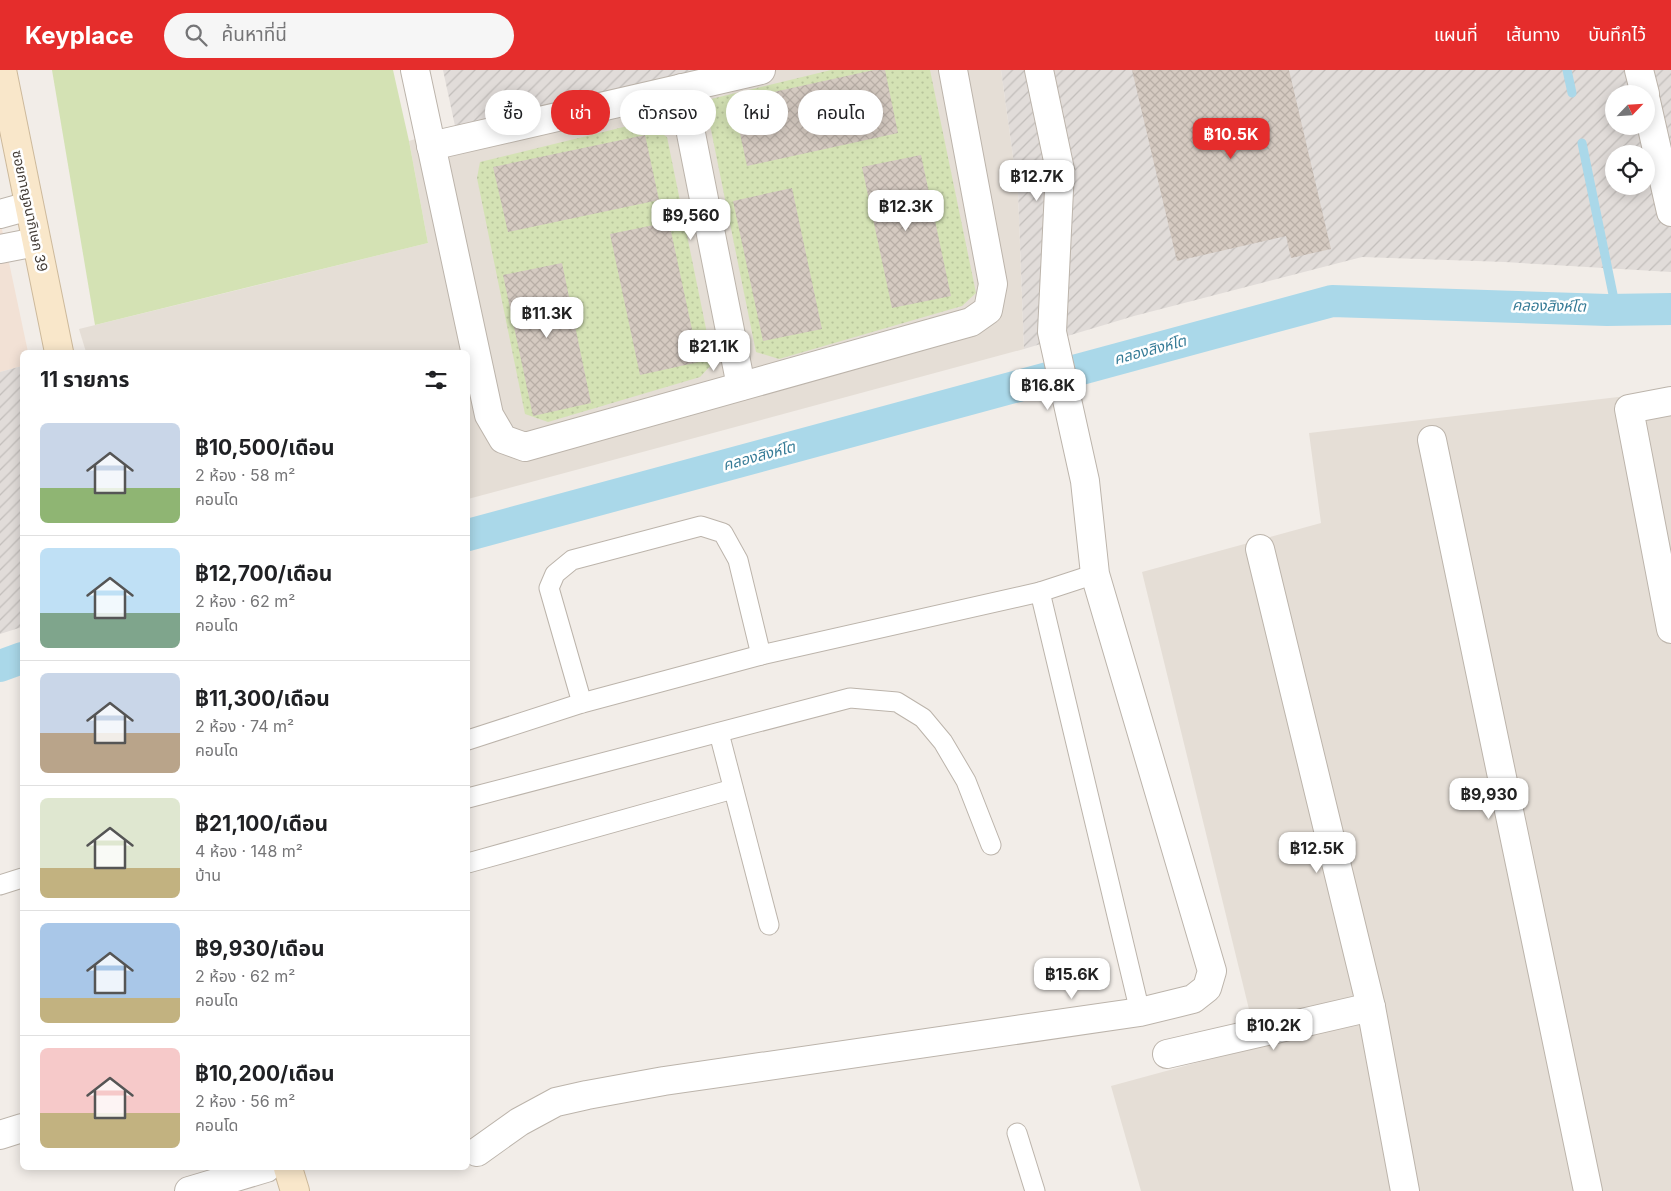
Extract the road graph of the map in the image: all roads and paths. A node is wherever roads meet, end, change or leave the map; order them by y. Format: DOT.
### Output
graph roads {
  1 [pos="2,70"];
  2 [pos="415,70"];
  3 [pos="761,70"];
  4 [pos="953,70"];
  5 [pos="1039,70"];
  6 [pos="1639,70"];
  7 [pos="1643,85"];
  8 [pos="682,88"];
  9 [pos="1654,135"];
  10 [pos="431,146"];
  11 [pos="30,206"];
  12 [pos="1671,212"];
  13 [pos="0,214"];
  14 [pos="36,242"];
  15 [pos="0,249"];
  16 [pos="59,350"];
  17 [pos="741,386"];
  18 [pos="1671,401"];
  19 [pos="1432,440"];
  20 [pos="1260,549"];
  21 [pos="1094,574"];
  22 [pos="1040,592"];
  23 [pos="1671,629"];
  24 [pos="761,656"];
  25 [pos="582,703"];
  26 [pos="719,733"];
  27 [pos="470,739"];
  28 [pos="733,788"];
  29 [pos="470,797"];
  30 [pos="991,845"];
  31 [pos="470,862"];
  32 [pos="20,879"];
  33 [pos="0,884"];
  34 [pos="769,925"];
  35 [pos="1371,1007"];
  36 [pos="1140,1012"];
  37 [pos="1167,1054"];
  38 [pos="20,1129"];
  39 [pos="1017,1133"];
  40 [pos="0,1135"];
  41 [pos="477,1152"];
  42 [pos="259,1170"];
  43 [pos="289,1170"];
  44 [pos="189,1191"];
  45 [pos="295,1191"];
  46 [pos="1035,1191"];
  47 [pos="1405,1191"];
  48 [pos="1588,1191"];
  1 -- 11 [label="street, ซอยกาญจนาภิเษก 39"];
  2 -- 10 [label="street"];
  3 -- 8 [label="street"];
  4 -- 17 [label="street"];
  5 -- 21 [label="street"];
  6 -- 7 [label="street"];
  8 -- 10 [label="street"];
  8 -- 17 [label="street"];
  9 -- 12 [label="street"];
  10 -- 17 [label="street"];
  11 -- 13 [label="street"];
  11 -- 14 [label="street, ซอยกาญจนาภิเษก 39"];
  14 -- 15 [label="street"];
  14 -- 16 [label="street, ซอยกาญจนาภิเษก 39"];
  18 -- 23 [label="street"];
  19 -- 48 [label="street"];
  20 -- 35 [label="street"];
  21 -- 22 [label="lane"];
  21 -- 36 [label="street"];
  22 -- 24 [label="lane"];
  22 -- 36 [label="lane"];
  24 -- 25 [label="lane"];
  24 -- 25 [label="lane"];
  25 -- 27 [label="lane"];
  26 -- 28 [label="lane"];
  26 -- 29 [label="lane"];
  26 -- 30 [label="lane"];
  28 -- 31 [label="lane"];
  28 -- 34 [label="lane"];
  32 -- 33 [label="lane"];
  35 -- 37 [label="street"];
  35 -- 47 [label="street"];
  36 -- 41 [label="street"];
  38 -- 40 [label="street"];
  39 -- 46 [label="lane"];
  42 -- 44 [label="street"];
  43 -- 45 [label="street"];
}
